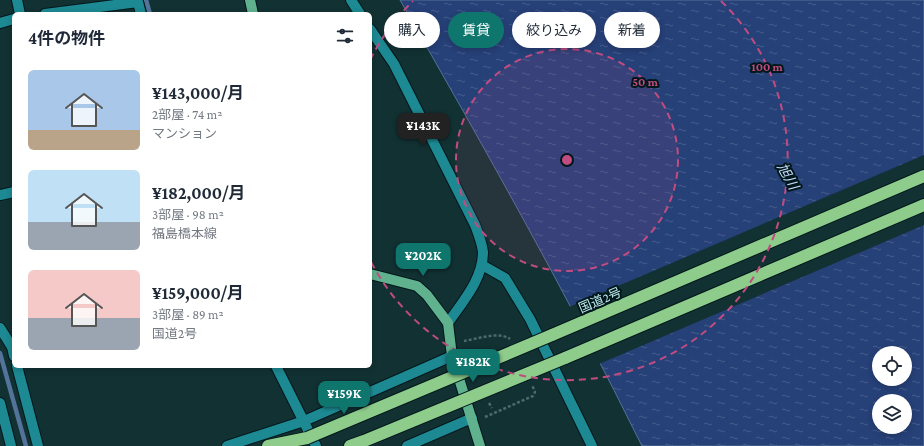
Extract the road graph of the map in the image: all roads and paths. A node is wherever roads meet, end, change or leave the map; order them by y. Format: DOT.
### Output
graph roads {
  1 [pos="17,0"];
  2 [pos="250,0"];
  3 [pos="351,0"];
  4 [pos="138,1"];
  5 [pos="20,12"];
  6 [pos="60,12"];
  7 [pos="141,12"];
  8 [pos="253,12"];
  9 [pos="359,12"];
  10 [pos="12,20"];
  11 [pos="0,23"];
  12 [pos="372,32"];
  13 [pos="924,176"];
  14 [pos="12,192"];
  15 [pos="0,195"];
  16 [pos="924,205"];
  17 [pos="482,265"];
  18 [pos="372,275"];
  19 [pos="448,323"];
  20 [pos="0,328"];
  21 [pos="5,339"];
  22 [pos="12,352"];
  23 [pos="452,356"];
  24 [pos="18,368"];
  25 [pos="277,368"];
  26 [pos="532,384"];
  27 [pos="0,403"];
  28 [pos="485,417"];
  29 [pos="472,418"];
  30 [pos="304,421"];
  31 [pos="311,442"];
  32 [pos="360,444"];
  33 [pos="11,446"];
  34 [pos="38,446"];
  35 [pos="226,446"];
  36 [pos="268,446"];
  37 [pos="286,446"];
  38 [pos="350,446"];
  39 [pos="407,446"];
  40 [pos="480,446"];
  41 [pos="592,446"];
  1 -- 5 [label="street"];
  2 -- 8 [label="main road"];
  3 -- 9 [label="street"];
  4 -- 6 [label="street"];
  4 -- 7 [label="street"];
  10 -- 11 [label="street"];
  12 -- 17 [label="street"];
  13 -- 31 [label="highway, 国道2号, bridge"];
  14 -- 15 [label="street"];
  16 -- 32 [label="highway, bridge"];
  17 -- 19 [label="street"];
  17 -- 41 [label="street"];
  18 -- 19 [label="main road"];
  19 -- 23 [label="main road"];
  20 -- 21 [label="street"];
  21 -- 22 [label="street"];
  23 -- 29 [label="main road"];
  23 -- 30 [label="street"];
  24 -- 34 [label="street"];
  25 -- 30 [label="street"];
  26 -- 28 [label="path"];
  27 -- 33 [label="street"];
  29 -- 39 [label="street"];
  29 -- 40 [label="main road"];
  30 -- 31 [label="street"];
  30 -- 35 [label="street"];
  31 -- 36 [label="highway"];
  31 -- 37 [label="highway, 国道2号"];
  32 -- 38 [label="highway"];
}
